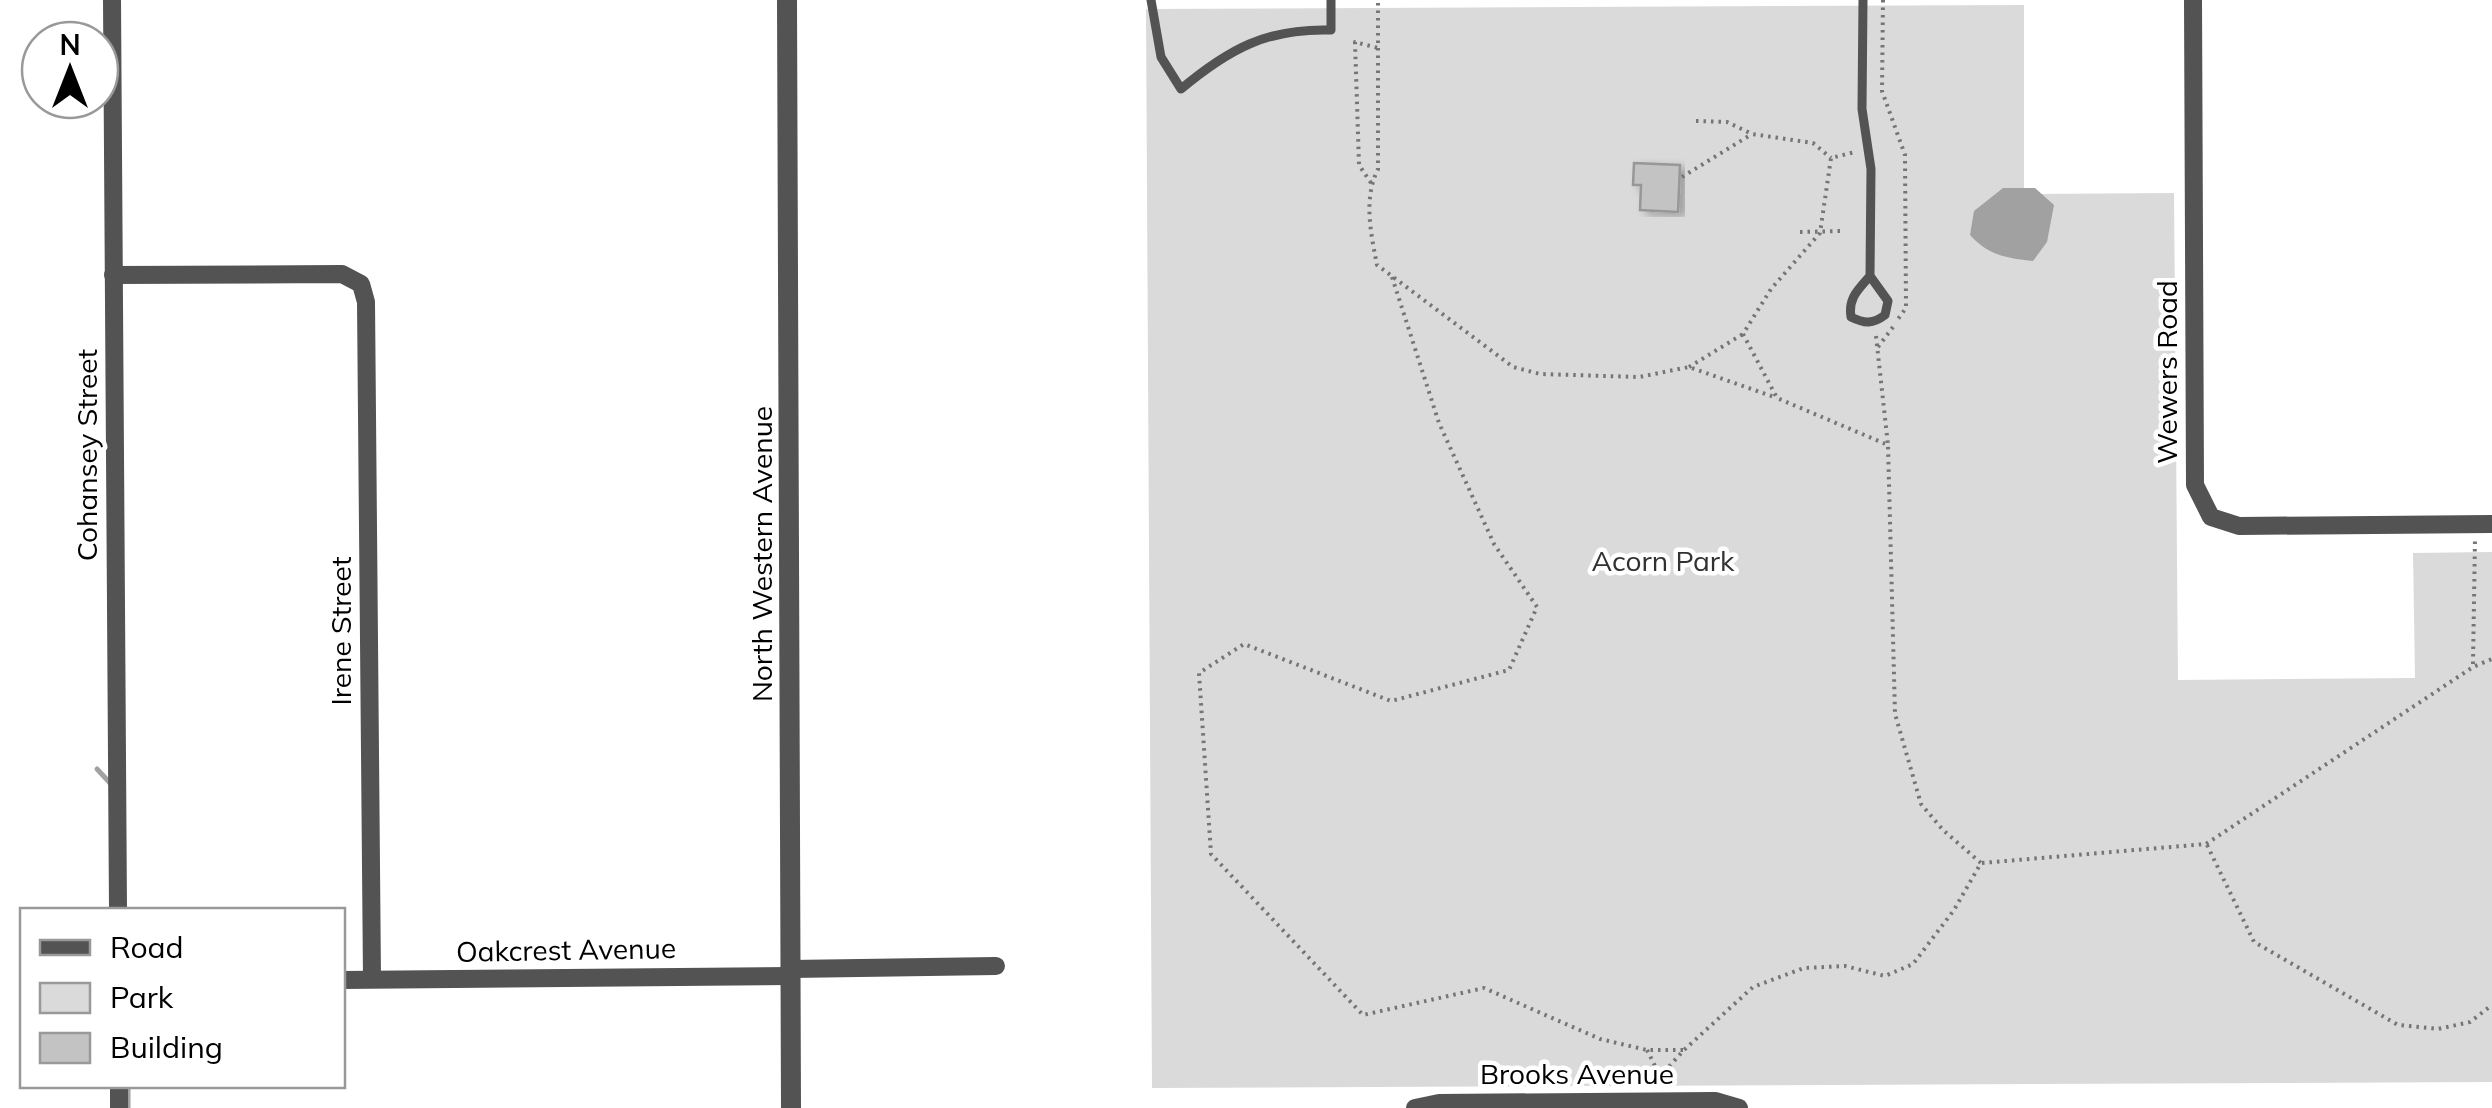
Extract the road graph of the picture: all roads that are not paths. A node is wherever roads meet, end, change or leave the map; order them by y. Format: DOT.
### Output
graph roads {
  1 [pos="112,0"];
  2 [pos="787,0"];
  3 [pos="1151,0"];
  4 [pos="1331,0"];
  5 [pos="1863,0"];
  6 [pos="2193,0"];
  7 [pos="113,274"];
  8 [pos="1870,276"];
  9 [pos="2483,524"];
  10 [pos="118,908"];
  11 [pos="996,966"];
  12 [pos="791,972"];
  13 [pos="345,980"];
  14 [pos="372,980"];
  15 [pos="1485,1105"];
  16 [pos="791,1108"];
  17 [pos="1415,1108"];
  18 [pos="1739,1108"];
  1 -- 7 [label="street, Cohansey Street"];
  2 -- 12 [label="street, North Western Avenue"];
  3 -- 4 [label="lane"];
  5 -- 8 [label="lane"];
  6 -- 9 [label="street, Wewers Road"];
  7 -- 10 [label="street, Cohansey Street"];
  7 -- 14 [label="street, Irene Street"];
  8 -- 8 [label="lane"];
  11 -- 12 [label="street, Oakcrest Avenue"];
  12 -- 14 [label="street, Oakcrest Avenue"];
  12 -- 16 [label="street, North Western Avenue"];
  13 -- 14 [label="street, Oakcrest Avenue"];
  15 -- 17 [label="street, Brooks Avenue"];
  15 -- 18 [label="street, Brooks Avenue"];
}
